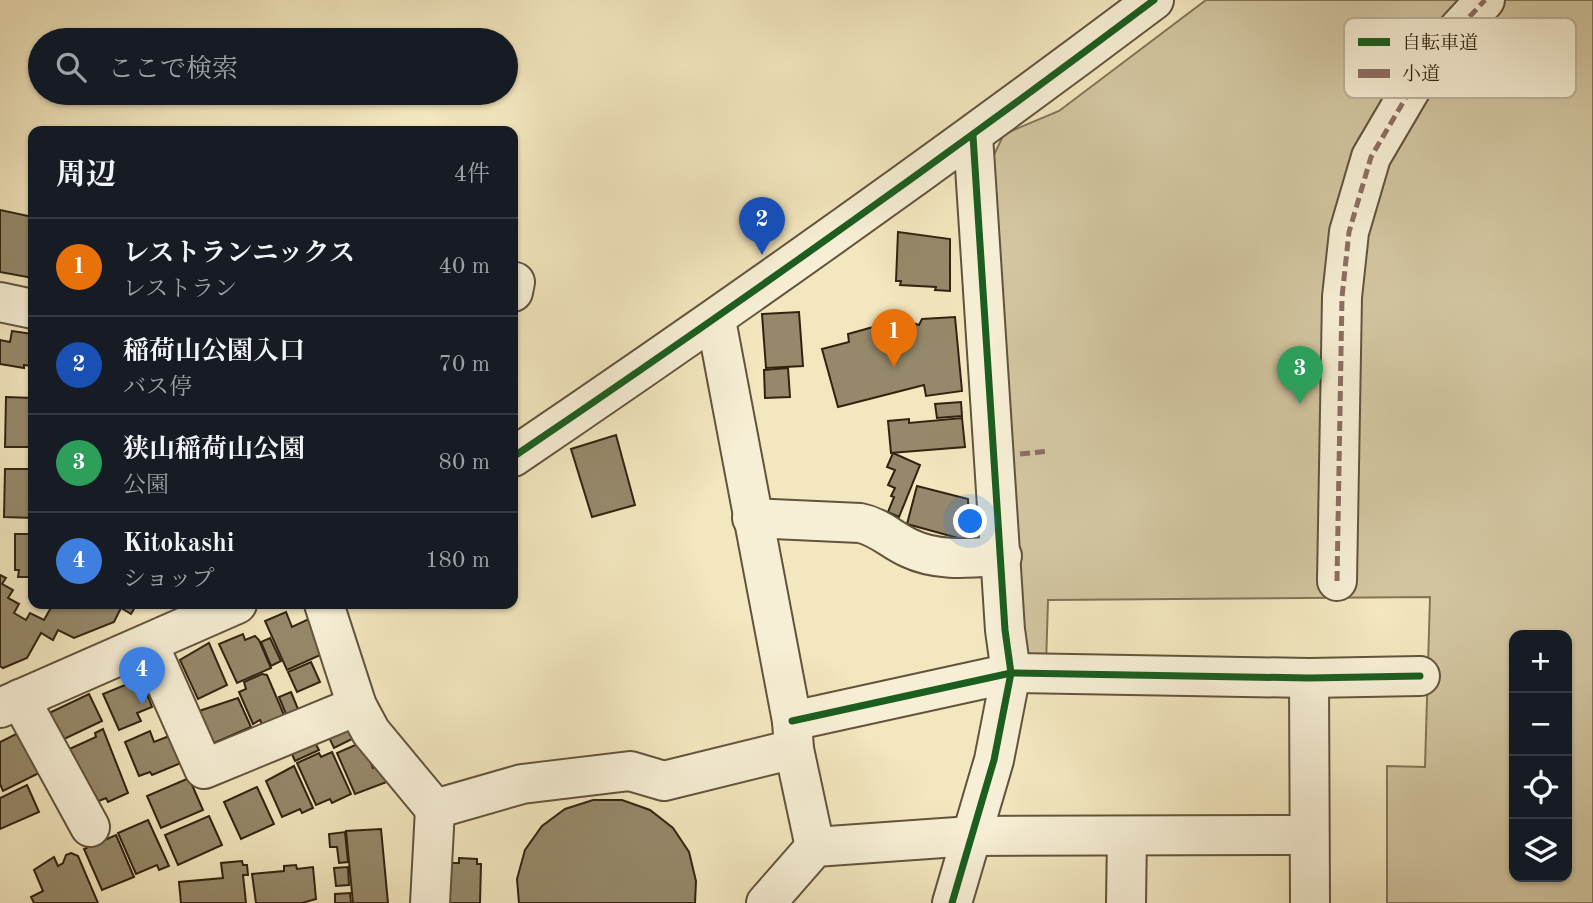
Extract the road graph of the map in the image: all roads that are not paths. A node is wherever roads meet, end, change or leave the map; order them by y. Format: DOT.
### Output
graph roads {
  1 [pos="1154,0"];
  2 [pos="1485,0"];
  3 [pos="1468,18"];
  4 [pos="1405,98"];
  5 [pos="973,136"];
  6 [pos="0,302"];
  7 [pos="28,308"];
  8 [pos="716,320"];
  9 [pos="518,454"];
  10 [pos="752,518"];
  11 [pos="1002,556"];
  12 [pos="1336,580"];
  13 [pos="220,609"];
  14 [pos="326,609"];
  15 [pos="149,645"];
  16 [pos="1011,673"];
  17 [pos="1420,676"];
  18 [pos="1309,678"];
  19 [pos="10,703"];
  20 [pos="357,706"];
  21 [pos="793,735"];
  22 [pos="435,809"];
  23 [pos="90,827"];
  24 [pos="1309,835"];
  25 [pos="971,836"];
  26 [pos="1127,836"];
  27 [pos="815,847"];
  28 [pos="430,903"];
  29 [pos="766,903"];
  30 [pos="952,903"];
  31 [pos="1126,903"];
  32 [pos="1310,903"];
  1 -- 5 [label="street"];
  2 -- 3 [label="street"];
  4 -- 12 [label="street"];
  5 -- 8 [label="street"];
  5 -- 11 [label="street"];
  6 -- 7 [label="street"];
  8 -- 9 [label="street"];
  8 -- 10 [label="street"];
  10 -- 11 [label="street"];
  10 -- 21 [label="street"];
  11 -- 16 [label="street"];
  13 -- 15 [label="street"];
  14 -- 20 [label="street"];
  15 -- 19 [label="street"];
  15 -- 20 [label="street"];
  16 -- 18 [label="street"];
  16 -- 21 [label="street"];
  16 -- 25 [label="street"];
  17 -- 18 [label="street"];
  18 -- 24 [label="street"];
  19 -- 23 [label="street"];
  20 -- 22 [label="street"];
  21 -- 22 [label="street"];
  21 -- 27 [label="street"];
  22 -- 28 [label="street"];
  24 -- 26 [label="street"];
  24 -- 32 [label="street"];
  25 -- 26 [label="street"];
  25 -- 27 [label="street"];
  25 -- 30 [label="street"];
  26 -- 31 [label="street"];
  27 -- 29 [label="street"];
}
